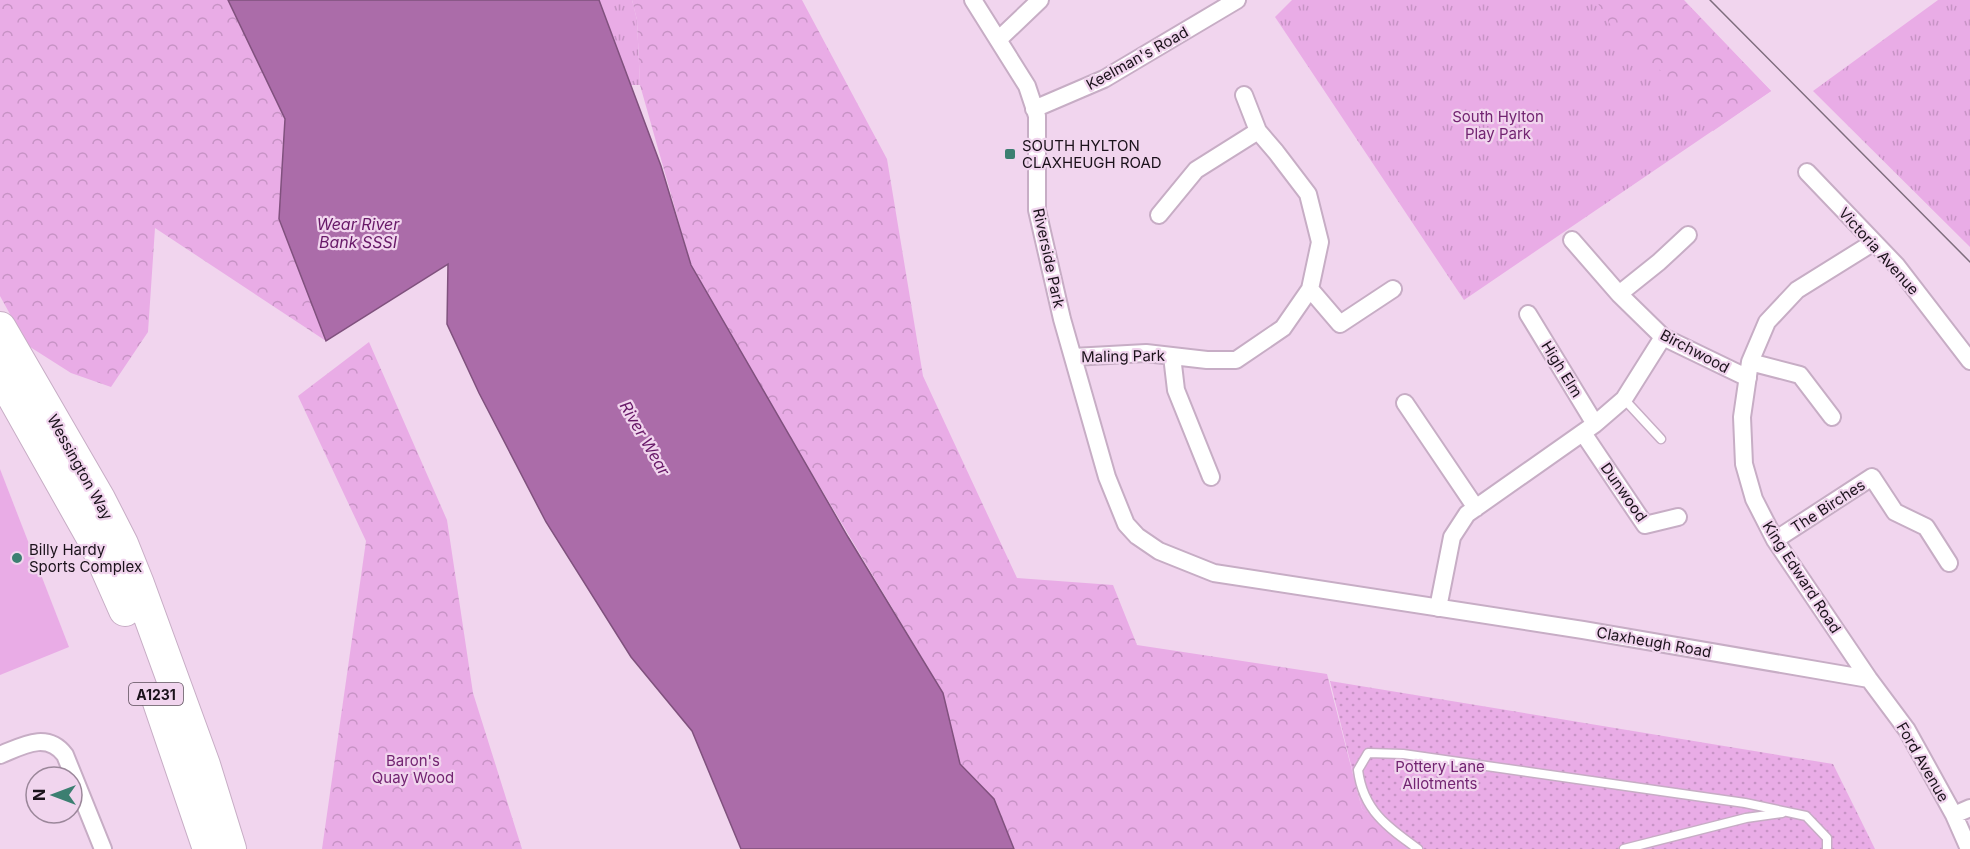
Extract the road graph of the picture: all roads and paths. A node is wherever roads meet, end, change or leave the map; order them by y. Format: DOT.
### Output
graph roads {
  1 [pos="973,0"];
  2 [pos="1040,0"];
  3 [pos="1237,0"];
  4 [pos="998,40"];
  5 [pos="1244,94"];
  6 [pos="1034,109"];
  7 [pos="1258,131"];
  8 [pos="1807,172"];
  9 [pos="1159,215"];
  10 [pos="1688,236"];
  11 [pos="1572,240"];
  12 [pos="1874,242"];
  13 [pos="1310,289"];
  14 [pos="1393,289"];
  15 [pos="1619,294"];
  16 [pos="1528,314"];
  17 [pos="0,328"];
  18 [pos="1663,337"];
  19 [pos="1173,356"];
  20 [pos="1073,357"];
  21 [pos="1970,361"];
  22 [pos="1749,370"];
  23 [pos="0,373"];
  24 [pos="1624,399"];
  25 [pos="1405,403"];
  26 [pos="1832,417"];
  27 [pos="1589,429"];
  28 [pos="1661,439"];
  29 [pos="1211,477"];
  30 [pos="1476,507"];
  31 [pos="1677,517"];
  32 [pos="1126,524"];
  33 [pos="1775,540"];
  34 [pos="1949,562"];
  35 [pos="1438,608"];
  36 [pos="1869,679"];
  37 [pos="0,755"];
  38 [pos="1970,808"];
  39 [pos="1788,812"];
  40 [pos="1954,815"];
  41 [pos="104,849"];
  42 [pos="209,849"];
  43 [pos="230,849"];
  44 [pos="1418,849"];
  45 [pos="1624,849"];
  46 [pos="1827,849"];
  47 [pos="1969,849"];
  1 -- 4 [label="street, Riverside Park"];
  2 -- 4 [label="street"];
  3 -- 6 [label="street, Keelman's Road"];
  4 -- 6 [label="street, Riverside Park"];
  5 -- 7 [label="street, Maling Park"];
  6 -- 20 [label="street, Riverside Park"];
  7 -- 9 [label="street"];
  7 -- 13 [label="street, Maling Park"];
  8 -- 12 [label="street, Victoria Avenue"];
  10 -- 15 [label="street"];
  11 -- 15 [label="street, Birchwood"];
  12 -- 21 [label="street, Victoria Avenue"];
  12 -- 22 [label="street, King Edward Road"];
  13 -- 14 [label="street"];
  13 -- 19 [label="street, Maling Park"];
  15 -- 18 [label="street, Birchwood"];
  16 -- 27 [label="street, High Elm"];
  17 -- 43 [label="highway, Wessington Way / A1231"];
  18 -- 22 [label="street, Birchwood"];
  18 -- 24 [label="street"];
  19 -- 20 [label="street, Maling Park"];
  19 -- 29 [label="street, Maling Park"];
  20 -- 32 [label="street, Riverside Park"];
  22 -- 26 [label="street, Birchwood"];
  22 -- 33 [label="street, King Edward Road"];
  23 -- 42 [label="highway, Wessington Way / A1231"];
  24 -- 27 [label="street"];
  24 -- 28 [label="lane"];
  25 -- 30 [label="street"];
  27 -- 30 [label="street"];
  27 -- 31 [label="street, Dunwood"];
  30 -- 35 [label="street"];
  32 -- 35 [label="street, Claxheugh Road"];
  33 -- 34 [label="street, The Birches"];
  33 -- 36 [label="street, King Edward Road"];
  35 -- 36 [label="street, Claxheugh Road"];
  36 -- 40 [label="street, Ford Avenue"];
  37 -- 41 [label="street"];
  38 -- 40 [label="street"];
  39 -- 44 [label="lane"];
  39 -- 45 [label="lane"];
  39 -- 46 [label="lane"];
  40 -- 47 [label="street, Ford Avenue"];
}
